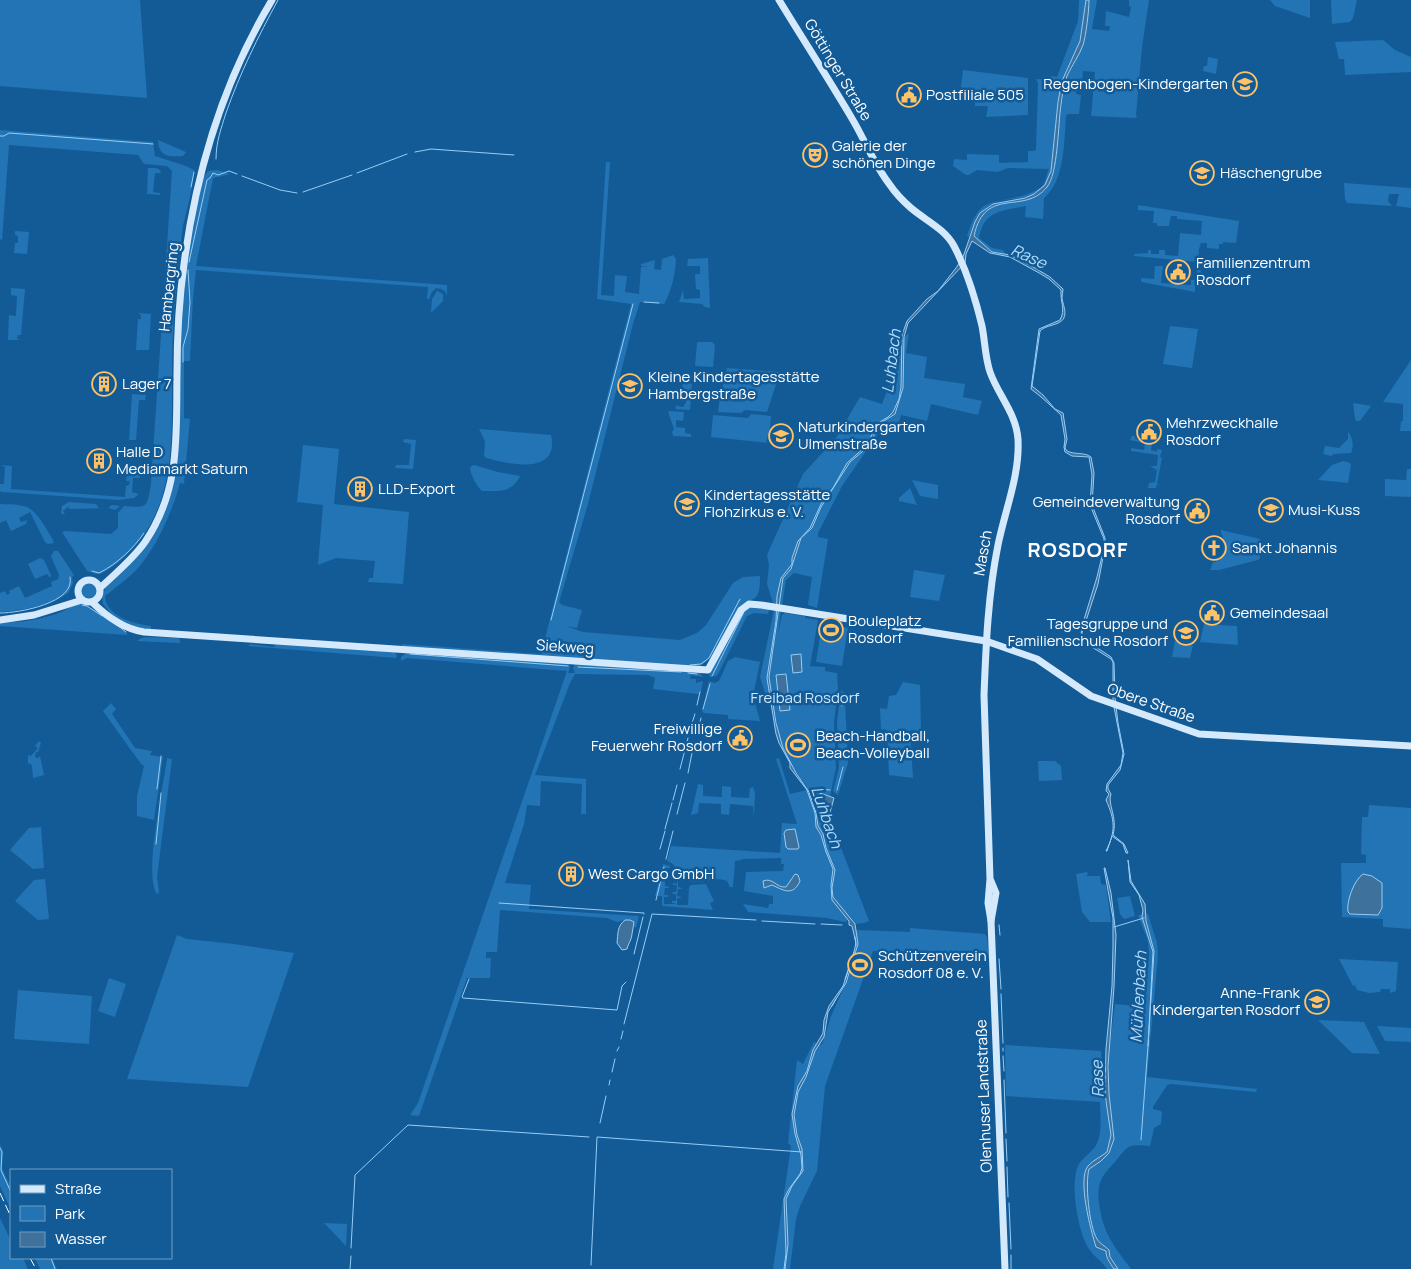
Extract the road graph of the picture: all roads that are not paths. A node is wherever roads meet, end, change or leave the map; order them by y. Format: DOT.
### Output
graph roads {
  1 [pos="272,0"];
  2 [pos="779,0"];
  3 [pos="1015,471"];
  4 [pos="98,585"];
  5 [pos="80,596"];
  6 [pos="95,600"];
  7 [pos="0,620"];
  8 [pos="986,641"];
  9 [pos="1411,746"];
  10 [pos="1005,1269"];
  1 -- 4 [label="street, Hambergring"];
  2 -- 3 [label="street, Göttinger Straße"];
  3 -- 8 [label="street, Masch"];
  4 -- 5 [label="street"];
  4 -- 6 [label="street"];
  5 -- 6 [label="street"];
  5 -- 7 [label="street"];
  6 -- 8 [label="street, Siekweg"];
  8 -- 9 [label="street, Obere Straße"];
  8 -- 10 [label="street, Olenhuser Landstraße"];
}
